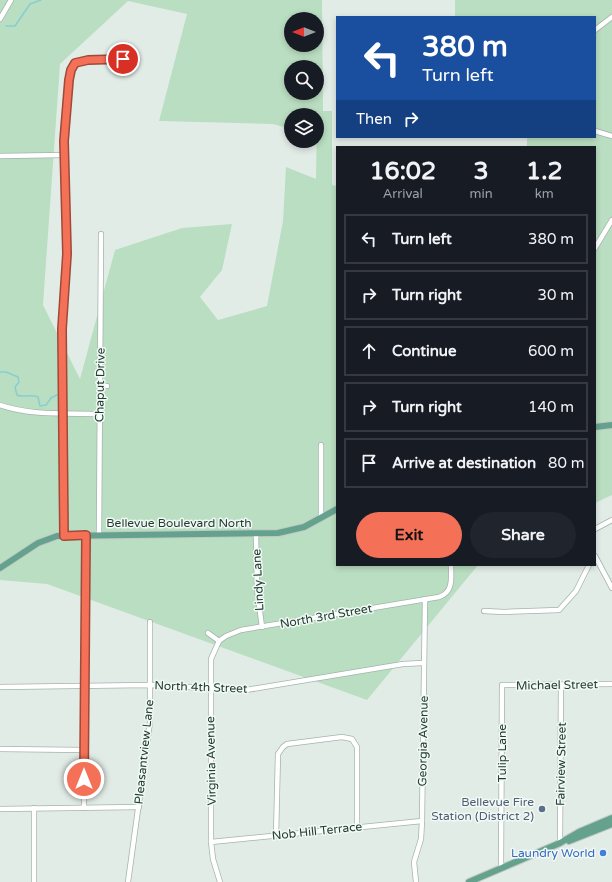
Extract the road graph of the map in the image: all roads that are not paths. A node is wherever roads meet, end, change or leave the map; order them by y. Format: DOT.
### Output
graph roads {
  1 [pos="11,0"];
  2 [pos="612,17"];
  3 [pos="0,19"];
  4 [pos="596,29"];
  5 [pos="123,59"];
  6 [pos="596,131"];
  7 [pos="612,136"];
  8 [pos="64,155"];
  9 [pos="0,156"];
  10 [pos="612,220"];
  11 [pos="101,234"];
  12 [pos="596,246"];
  13 [pos="101,386"];
  14 [pos="107,386"];
  15 [pos="0,404"];
  16 [pos="62,413"];
  17 [pos="100,414"];
  18 [pos="612,425"];
  19 [pos="596,427"];
  20 [pos="321,445"];
  21 [pos="336,510"];
  22 [pos="322,517"];
  23 [pos="612,520"];
  24 [pos="596,528"];
  25 [pos="256,534"];
  26 [pos="86,535"];
  27 [pos="99,535"];
  28 [pos="64,536"];
  29 [pos="596,558"];
  30 [pos="451,566"];
  31 [pos="588,566"];
  32 [pos="0,568"];
  33 [pos="612,588"];
  34 [pos="425,599"];
  35 [pos="484,611"];
  36 [pos="150,622"];
  37 [pos="262,627"];
  38 [pos="208,633"];
  39 [pos="219,641"];
  40 [pos="423,663"];
  41 [pos="612,684"];
  42 [pos="149,685"];
  43 [pos="502,685"];
  44 [pos="562,685"];
  45 [pos="84,686"];
  46 [pos="0,687"];
  47 [pos="210,688"];
  48 [pos="0,749"];
  49 [pos="84,750"];
  50 [pos="139,807"];
  51 [pos="34,808"];
  52 [pos="84,808"];
  53 [pos="0,809"];
  54 [pos="612,818"];
  55 [pos="422,821"];
  56 [pos="612,824"];
  57 [pos="357,827"];
  58 [pos="276,836"];
  59 [pos="211,842"];
  60 [pos="560,843"];
  61 [pos="501,868"];
  62 [pos="34,882"];
  63 [pos="128,882"];
  64 [pos="220,882"];
  65 [pos="416,882"];
  66 [pos="469,882"];
  1 -- 3 [label="street"];
  2 -- 4 [label="street"];
  5 -- 8 [label="street"];
  6 -- 7 [label="street"];
  8 -- 9 [label="street"];
  8 -- 16 [label="street"];
  10 -- 12 [label="street"];
  11 -- 13 [label="street, Chaput Drive"];
  13 -- 14 [label="street"];
  13 -- 17 [label="street, Chaput Drive"];
  15 -- 16 [label="street"];
  16 -- 17 [label="street"];
  16 -- 28 [label="street"];
  17 -- 27 [label="street, Chaput Drive"];
  18 -- 19 [label="main road"];
  20 -- 22 [label="street"];
  21 -- 22 [label="main road, Bellevue Boulevard North"];
  22 -- 25 [label="main road, Bellevue Boulevard North"];
  23 -- 24 [label="street"];
  25 -- 27 [label="main road, Bellevue Boulevard North"];
  25 -- 37 [label="street, Lindy Lane"];
  26 -- 27 [label="main road, Bellevue Boulevard North"];
  26 -- 28 [label="main road, Bellevue Boulevard North"];
  26 -- 45 [label="street"];
  28 -- 32 [label="main road, Bellevue Boulevard North"];
  29 -- 33 [label="street"];
  30 -- 34 [label="street, North 3rd Street"];
  31 -- 35 [label="street"];
  34 -- 37 [label="street, North 3rd Street"];
  34 -- 40 [label="street, Georgia Avenue"];
  36 -- 42 [label="street, Pleasantview Lane"];
  37 -- 39 [label="street, North 3rd Street"];
  38 -- 39 [label="street"];
  39 -- 47 [label="street, Virginia Avenue"];
  40 -- 47 [label="street, North 4th Street"];
  40 -- 55 [label="street, Georgia Avenue"];
  41 -- 44 [label="street, Michael Street"];
  42 -- 45 [label="street, North 4th Street"];
  42 -- 47 [label="street, North 4th Street"];
  42 -- 50 [label="street, Pleasantview Lane"];
  43 -- 44 [label="street, Michael Street"];
  43 -- 61 [label="street, Tulip Lane"];
  44 -- 60 [label="street, Fairview Street"];
  45 -- 46 [label="street, North 4th Street"];
  45 -- 49 [label="street"];
  47 -- 59 [label="street, Virginia Avenue"];
  48 -- 49 [label="street"];
  49 -- 52 [label="street"];
  50 -- 52 [label="street"];
  50 -- 63 [label="street, Pleasantview Lane"];
  51 -- 52 [label="street"];
  51 -- 53 [label="street"];
  51 -- 62 [label="street"];
  54 -- 60 [label="main road"];
  55 -- 57 [label="street, Nob Hill Terrace"];
  55 -- 65 [label="street, Georgia Avenue"];
  56 -- 60 [label="main road"];
  57 -- 58 [label="street, Nob Hill Terrace"];
  57 -- 58 [label="street"];
  58 -- 59 [label="street, Nob Hill Terrace"];
  59 -- 64 [label="street, Virginia Avenue"];
  60 -- 61 [label="main road"];
  61 -- 66 [label="main road"];
}
